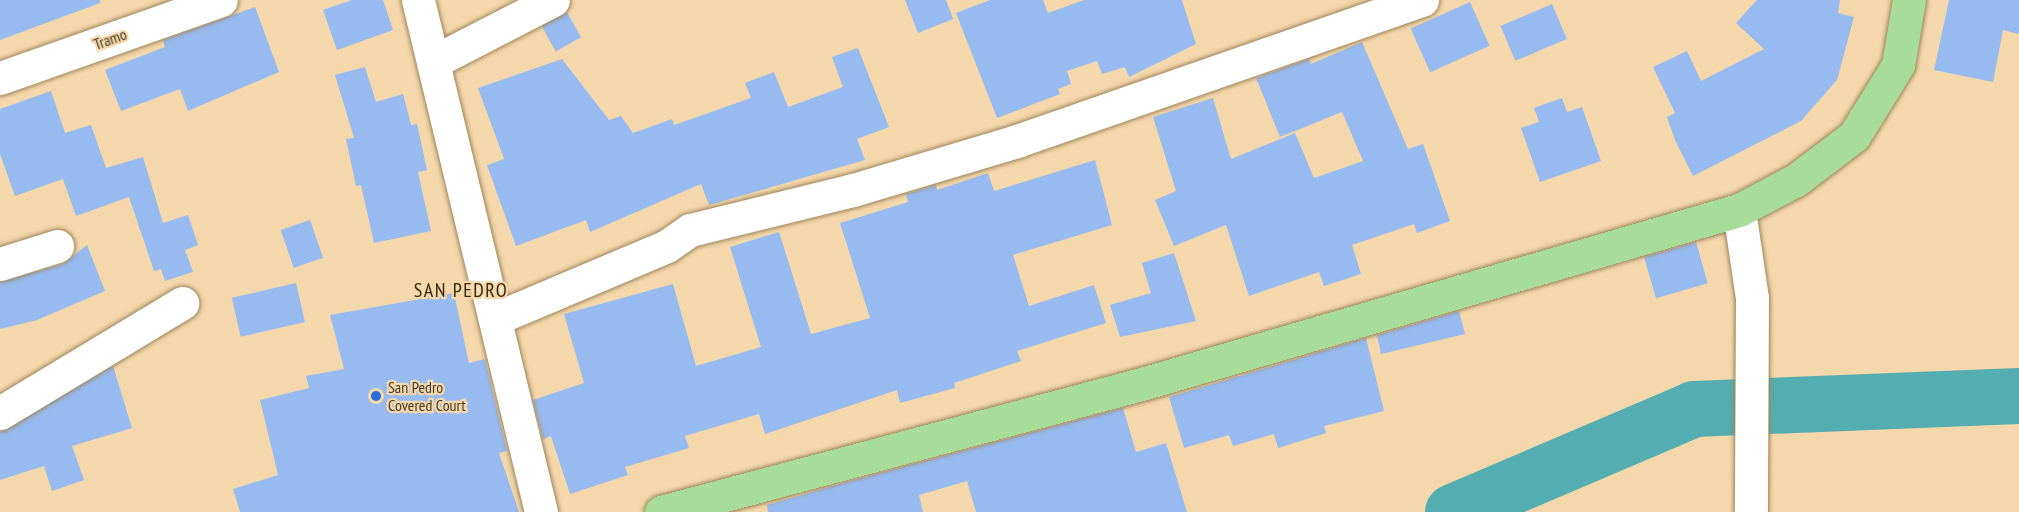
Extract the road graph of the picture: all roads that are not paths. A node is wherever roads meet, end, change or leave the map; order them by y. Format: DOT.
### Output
graph roads {
  1 [pos="220,0"];
  2 [pos="418,0"];
  3 [pos="553,0"];
  4 [pos="1422,0"];
  5 [pos="1909,0"];
  6 [pos="433,62"];
  7 [pos="0,78"];
  8 [pos="1738,210"];
  9 [pos="57,246"];
  10 [pos="0,264"];
  11 [pos="182,303"];
  12 [pos="499,317"];
  13 [pos="4,400"];
  14 [pos="541,512"];
  15 [pos="661,512"];
  16 [pos="1751,512"];
  1 -- 7 [label="street, Tramo"];
  2 -- 6 [label="street"];
  3 -- 6 [label="street"];
  4 -- 12 [label="street"];
  5 -- 8 [label="main road"];
  6 -- 12 [label="street"];
  8 -- 15 [label="main road"];
  8 -- 16 [label="street"];
  9 -- 10 [label="street"];
  11 -- 13 [label="street"];
  12 -- 14 [label="street"];
}
